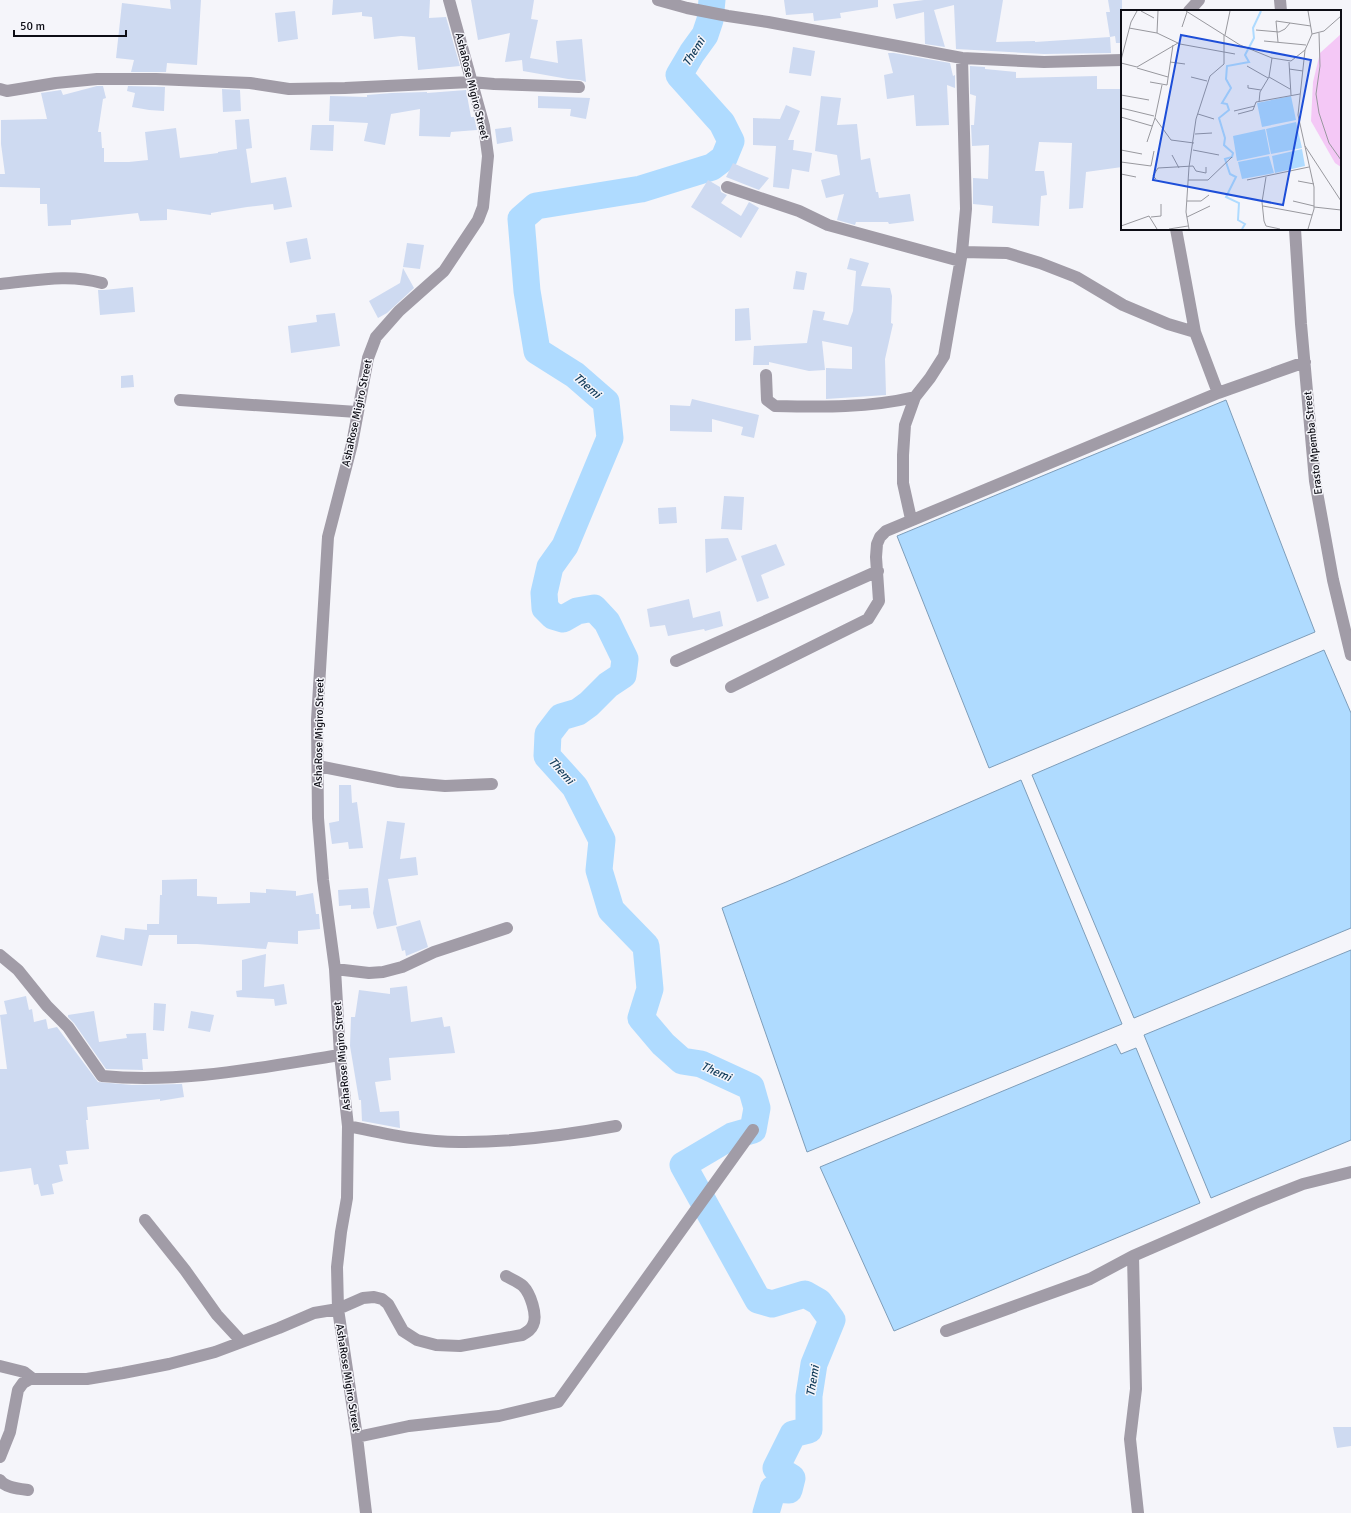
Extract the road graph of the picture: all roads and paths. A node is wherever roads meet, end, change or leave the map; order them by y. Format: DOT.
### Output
graph roads {
  1 [pos="449,0"];
  2 [pos="658,0"];
  3 [pos="1199,0"];
  4 [pos="1280,0"];
  5 [pos="1190,10"];
  6 [pos="1281,10"];
  7 [pos="962,58"];
  8 [pos="1121,60"];
  9 [pos="471,82"];
  10 [pos="579,87"];
  11 [pos="0,89"];
  12 [pos="727,187"];
  13 [pos="1176,230"];
  14 [pos="1295,230"];
  15 [pos="961,257"];
  16 [pos="102,283"];
  17 [pos="0,284"];
  18 [pos="1195,332"];
  19 [pos="1305,362"];
  20 [pos="766,375"];
  21 [pos="1218,394"];
  22 [pos="915,397"];
  23 [pos="180,400"];
  24 [pos="357,412"];
  25 [pos="911,520"];
  26 [pos="878,571"];
  27 [pos="1351,655"];
  28 [pos="676,661"];
  29 [pos="730,687"];
  30 [pos="318,766"];
  31 [pos="492,784"];
  32 [pos="507,928"];
  33 [pos="0,955"];
  34 [pos="335,969"];
  35 [pos="340,1055"];
  36 [pos="348,1126"];
  37 [pos="616,1126"];
  38 [pos="753,1130"];
  39 [pos="1351,1172"];
  40 [pos="145,1220"];
  41 [pos="1133,1256"];
  42 [pos="506,1276"];
  43 [pos="338,1309"];
  44 [pos="946,1331"];
  45 [pos="241,1341"];
  46 [pos="0,1366"];
  47 [pos="33,1379"];
  48 [pos="357,1437"];
  49 [pos="0,1457"];
  50 [pos="0,1480"];
  51 [pos="28,1490"];
  52 [pos="366,1513"];
  53 [pos="1138,1513"];
  1 -- 9 [label="street, AshaRose Migiro Street"];
  2 -- 7 [label="street"];
  3 -- 5 [label="street"];
  4 -- 6 [label="street"];
  7 -- 8 [label="street"];
  7 -- 15 [label="street"];
  9 -- 10 [label="street"];
  9 -- 11 [label="street"];
  9 -- 24 [label="street, AshaRose Migiro Street"];
  12 -- 15 [label="street"];
  13 -- 18 [label="street"];
  14 -- 19 [label="street, Erasto Mpemba Street"];
  15 -- 18 [label="street"];
  15 -- 22 [label="street"];
  16 -- 17 [label="street"];
  18 -- 21 [label="street"];
  19 -- 21 [label="street"];
  19 -- 27 [label="street, Erasto Mpemba Street"];
  20 -- 22 [label="street"];
  21 -- 25 [label="street"];
  22 -- 25 [label="street"];
  23 -- 24 [label="street"];
  24 -- 30 [label="street, AshaRose Migiro Street"];
  25 -- 26 [label="street"];
  26 -- 28 [label="street"];
  26 -- 29 [label="street"];
  30 -- 31 [label="street"];
  30 -- 34 [label="street, AshaRose Migiro Street"];
  32 -- 34 [label="street"];
  33 -- 35 [label="street"];
  34 -- 35 [label="street, AshaRose Migiro Street"];
  35 -- 36 [label="street, AshaRose Migiro Street"];
  36 -- 37 [label="street"];
  36 -- 43 [label="street, AshaRose Migiro Street"];
  38 -- 48 [label="street"];
  39 -- 41 [label="street"];
  40 -- 45 [label="street"];
  41 -- 44 [label="street"];
  41 -- 53 [label="street"];
  42 -- 43 [label="street"];
  43 -- 45 [label="street"];
  43 -- 48 [label="street, AshaRose Migiro Street"];
  45 -- 47 [label="street"];
  46 -- 47 [label="street"];
  47 -- 49 [label="street"];
  48 -- 52 [label="street, AshaRose Migiro Street"];
  50 -- 51 [label="street"];
}
